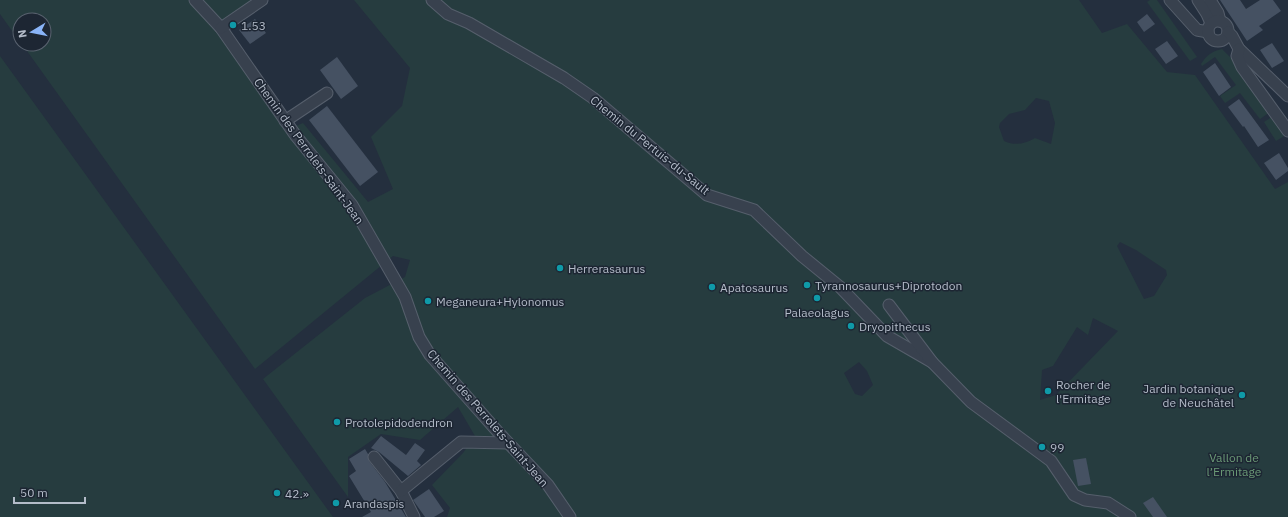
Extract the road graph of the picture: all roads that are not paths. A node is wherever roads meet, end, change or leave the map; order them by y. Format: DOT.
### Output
graph roads {
  1 [pos="195,0"];
  2 [pos="262,0"];
  3 [pos="432,0"];
  4 [pos="1170,0"];
  5 [pos="1198,0"];
  6 [pos="1210,0"];
  7 [pos="1213,25"];
  8 [pos="221,28"];
  9 [pos="1228,32"];
  10 [pos="1219,41"];
  11 [pos="1239,49"];
  12 [pos="327,93"];
  13 [pos="1288,96"];
  14 [pos="285,121"];
  15 [pos="1288,130"];
  16 [pos="889,305"];
  17 [pos="932,362"];
  18 [pos="508,443"];
  19 [pos="374,456"];
  20 [pos="401,491"];
  21 [pos="414,517"];
  22 [pos="570,517"];
  23 [pos="1130,517"];
  1 -- 8 [label="street, Chemin des Perrolets-Saint-Jean"];
  2 -- 8 [label="street"];
  3 -- 17 [label="street, Chemin du Pertuis-du-Sault"];
  4 -- 7 [label="street"];
  5 -- 7 [label="street"];
  6 -- 7 [label="street"];
  7 -- 9 [label="street"];
  7 -- 10 [label="street"];
  8 -- 14 [label="street, Chemin des Perrolets-Saint-Jean"];
  9 -- 10 [label="street"];
  9 -- 11 [label="street"];
  10 -- 11 [label="street"];
  11 -- 13 [label="street"];
  11 -- 15 [label="street"];
  12 -- 14 [label="street"];
  14 -- 18 [label="street, Chemin des Perrolets-Saint-Jean"];
  16 -- 17 [label="street, Chemin du Pertuis-du-Sault"];
  17 -- 23 [label="street, Chemin du Pertuis-du-Sault"];
  18 -- 20 [label="street"];
  18 -- 22 [label="street, Chemin des Perrolets-Saint-Jean"];
  19 -- 20 [label="street"];
  20 -- 21 [label="street"];
}
